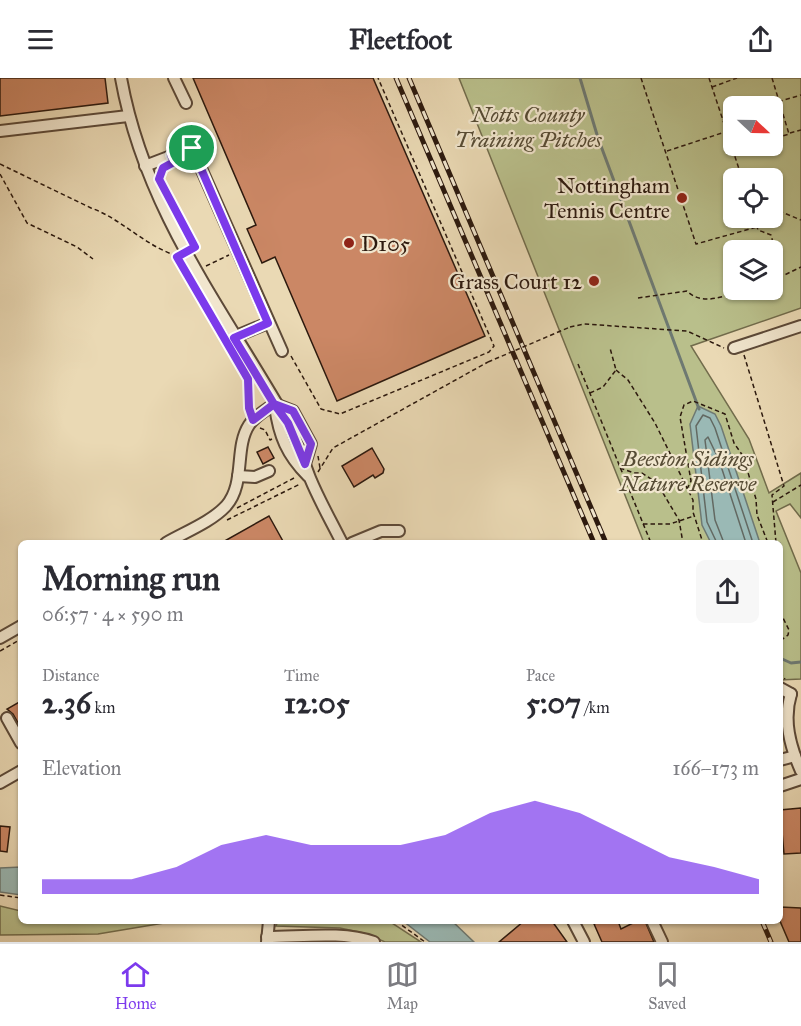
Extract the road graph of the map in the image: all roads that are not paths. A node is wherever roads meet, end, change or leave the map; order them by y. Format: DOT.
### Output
graph roads {
  1 [pos="121,78"];
  2 [pos="174,78"];
  3 [pos="186,103"];
  4 [pos="128,116"];
  5 [pos="0,131"];
  6 [pos="145,166"];
  7 [pos="268,323"];
  8 [pos="801,326"];
  9 [pos="234,338"];
  10 [pos="735,350"];
  11 [pos="282,351"];
  12 [pos="277,408"];
  13 [pos="257,462"];
  14 [pos="238,476"];
  15 [pos="311,479"];
  16 [pos="399,531"];
  17 [pos="171,540"];
  18 [pos="341,540"];
  19 [pos="359,540"];
  20 [pos="18,628"];
  21 [pos="0,638"];
  22 [pos="796,691"];
  23 [pos="7,718"];
  24 [pos="18,738"];
  25 [pos="795,756"];
  26 [pos="783,759"];
  27 [pos="801,771"];
  28 [pos="18,773"];
  29 [pos="801,778"];
  30 [pos="0,783"];
  31 [pos="783,785"];
  32 [pos="269,924"];
  33 [pos="575,924"];
  34 [pos="653,924"];
  35 [pos="267,940"];
  36 [pos="374,942"];
  37 [pos="584,942"];
  38 [pos="662,942"];
  1 -- 4 [label="street"];
  2 -- 3 [label="street"];
  4 -- 5 [label="street"];
  4 -- 6 [label="street"];
  6 -- 7 [label="street"];
  6 -- 9 [label="street"];
  7 -- 9 [label="street"];
  7 -- 11 [label="street"];
  8 -- 10 [label="street"];
  9 -- 12 [label="street"];
  12 -- 14 [label="street"];
  12 -- 15 [label="street"];
  12 -- 15 [label="street"];
  13 -- 14 [label="street"];
  14 -- 17 [label="street"];
  15 -- 18 [label="street"];
  16 -- 19 [label="street"];
  20 -- 21 [label="street"];
  22 -- 25 [label="street"];
  23 -- 24 [label="street"];
  25 -- 26 [label="street"];
  25 -- 27 [label="street"];
  28 -- 30 [label="street"];
  29 -- 31 [label="street"];
  32 -- 35 [label="street"];
  33 -- 37 [label="street"];
  34 -- 38 [label="street"];
  35 -- 36 [label="street"];
}
